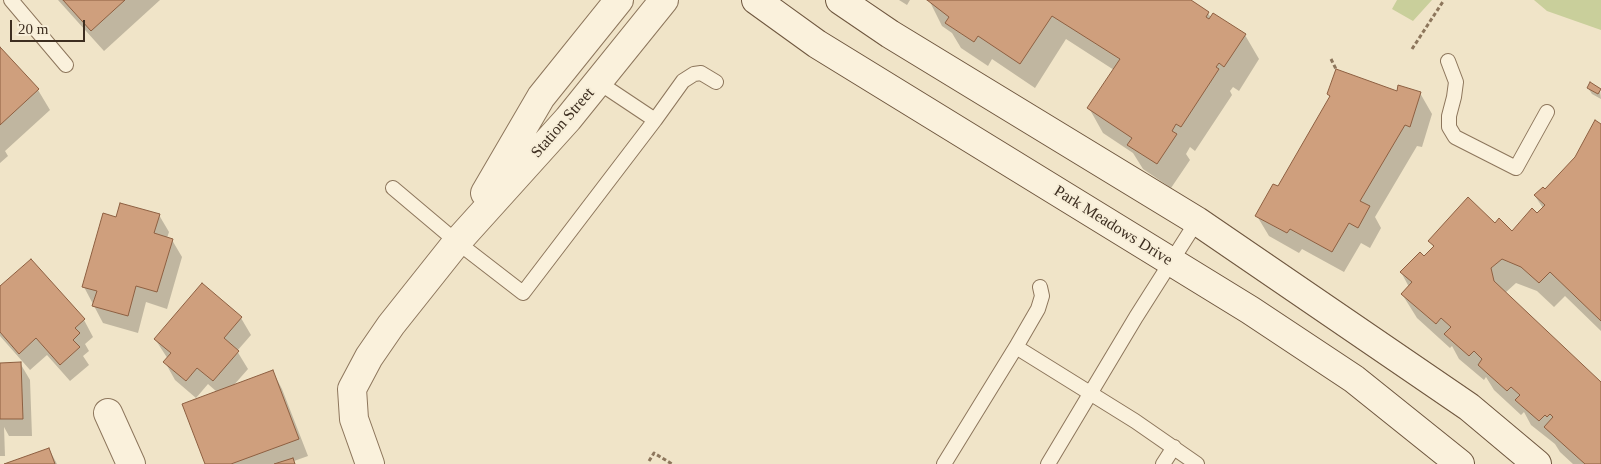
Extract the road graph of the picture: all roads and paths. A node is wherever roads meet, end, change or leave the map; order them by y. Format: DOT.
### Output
graph roads {
  1 [pos="11,0"];
  2 [pos="619,0"];
  3 [pos="664,0"];
  4 [pos="756,0"];
  5 [pos="840,0"];
  6 [pos="1444,0"];
  7 [pos="1412,49"];
  8 [pos="1331,59"];
  9 [pos="1448,61"];
  10 [pos="66,65"];
  11 [pos="1336,70"];
  12 [pos="598,82"];
  13 [pos="716,82"];
  14 [pos="1547,112"];
  15 [pos="655,120"];
  16 [pos="392,188"];
  17 [pos="1197,221"];
  18 [pos="457,242"];
  19 [pos="1171,262"];
  20 [pos="1040,287"];
  21 [pos="1016,347"];
  22 [pos="1090,392"];
  23 [pos="108,413"];
  24 [pos="1174,447"];
  25 [pos="649,461"];
  26 [pos="131,464"];
  27 [pos="370,464"];
  28 [pos="672,464"];
  29 [pos="944,464"];
  30 [pos="1048,464"];
  31 [pos="1163,464"];
  32 [pos="1197,464"];
  33 [pos="1460,464"];
  34 [pos="1537,464"];
  1 -- 10 [label="lane"];
  2 -- 18 [label="main road, Station Street"];
  3 -- 12 [label="main road, Station Street"];
  4 -- 19 [label="main road, Park Meadows Drive"];
  5 -- 17 [label="main road"];
  6 -- 7 [label="path"];
  8 -- 11 [label="path"];
  9 -- 14 [label="lane"];
  12 -- 15 [label="lane"];
  12 -- 18 [label="main road, Station Street"];
  13 -- 15 [label="lane"];
  15 -- 18 [label="lane"];
  16 -- 18 [label="lane"];
  17 -- 19 [label="lane"];
  17 -- 34 [label="main road"];
  18 -- 27 [label="main road, Station Street"];
  19 -- 22 [label="lane"];
  19 -- 33 [label="main road, Park Meadows Drive"];
  20 -- 21 [label="lane"];
  21 -- 22 [label="lane"];
  21 -- 29 [label="lane"];
  22 -- 24 [label="lane"];
  22 -- 30 [label="lane"];
  23 -- 26 [label="main road"];
  24 -- 31 [label="lane"];
  24 -- 32 [label="lane"];
  25 -- 28 [label="path"];
}
